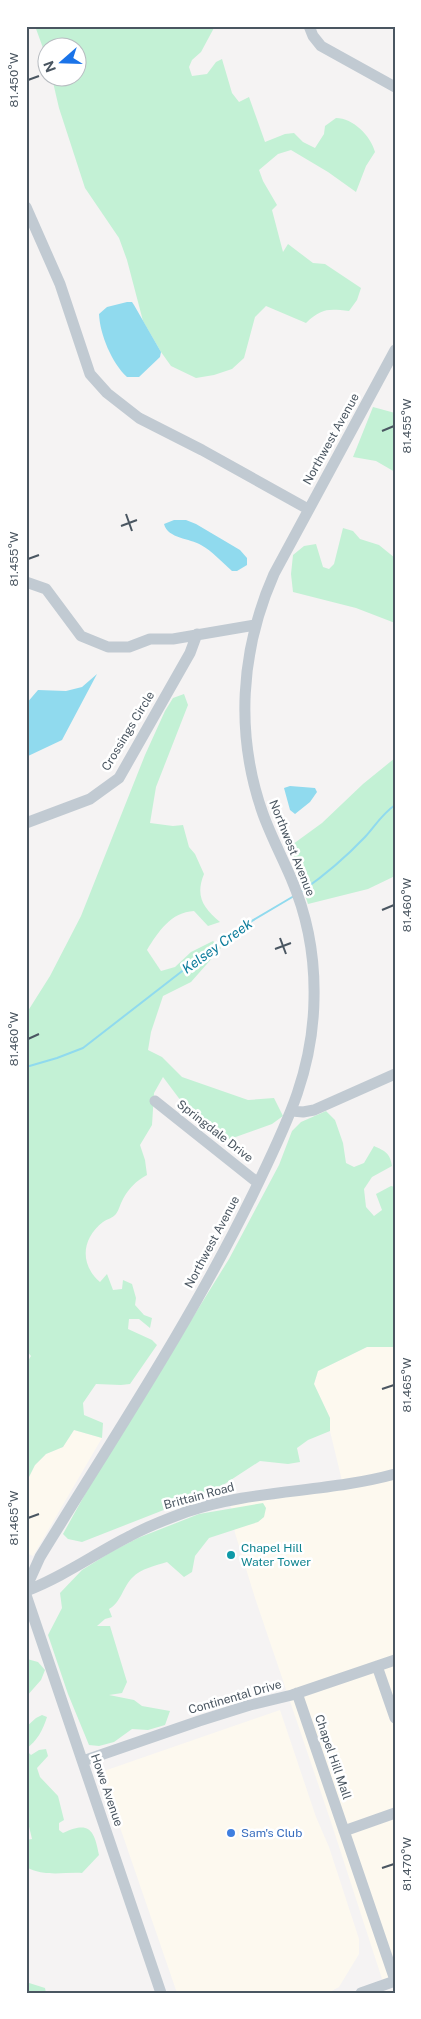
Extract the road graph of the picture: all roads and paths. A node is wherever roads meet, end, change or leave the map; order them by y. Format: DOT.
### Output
graph roads {
  1 [pos="309,26"];
  2 [pos="395,87"];
  3 [pos="26,207"];
  4 [pos="395,350"];
  5 [pos="308,509"];
  6 [pos="26,582"];
  7 [pos="255,625"];
  8 [pos="197,634"];
  9 [pos="26,823"];
  10 [pos="395,1074"];
  11 [pos="155,1101"];
  12 [pos="292,1111"];
  13 [pos="258,1183"];
  14 [pos="395,1474"];
  15 [pos="26,1589"];
  16 [pos="26,1595"];
  17 [pos="395,1660"];
  18 [pos="377,1666"];
  19 [pos="297,1693"];
  20 [pos="395,1718"];
  21 [pos="82,1761"];
  22 [pos="395,1813"];
  23 [pos="344,1831"];
  24 [pos="395,1980"];
  25 [pos="161,1993"];
  26 [pos="361,1993"];
  1 -- 2 [label="street"];
  3 -- 5 [label="street"];
  4 -- 5 [label="street, Northwest Avenue"];
  5 -- 7 [label="street, Northwest Avenue"];
  6 -- 8 [label="street"];
  7 -- 8 [label="street"];
  7 -- 12 [label="street, Northwest Avenue"];
  8 -- 9 [label="street, Crossings Circle"];
  10 -- 12 [label="street"];
  11 -- 13 [label="street, Springdale Drive"];
  12 -- 13 [label="street, Northwest Avenue"];
  13 -- 15 [label="street, Northwest Avenue"];
  14 -- 15 [label="street, Brittain Road"];
  16 -- 21 [label="street, Howe Avenue"];
  17 -- 18 [label="street, Continental Drive"];
  18 -- 19 [label="street, Continental Drive"];
  18 -- 20 [label="street"];
  19 -- 21 [label="street, Continental Drive"];
  19 -- 23 [label="street, Chapel Hill Mall"];
  21 -- 25 [label="street, Howe Avenue"];
  22 -- 23 [label="street"];
  23 -- 24 [label="street, Chapel Hill Mall"];
  24 -- 26 [label="street"];
}
